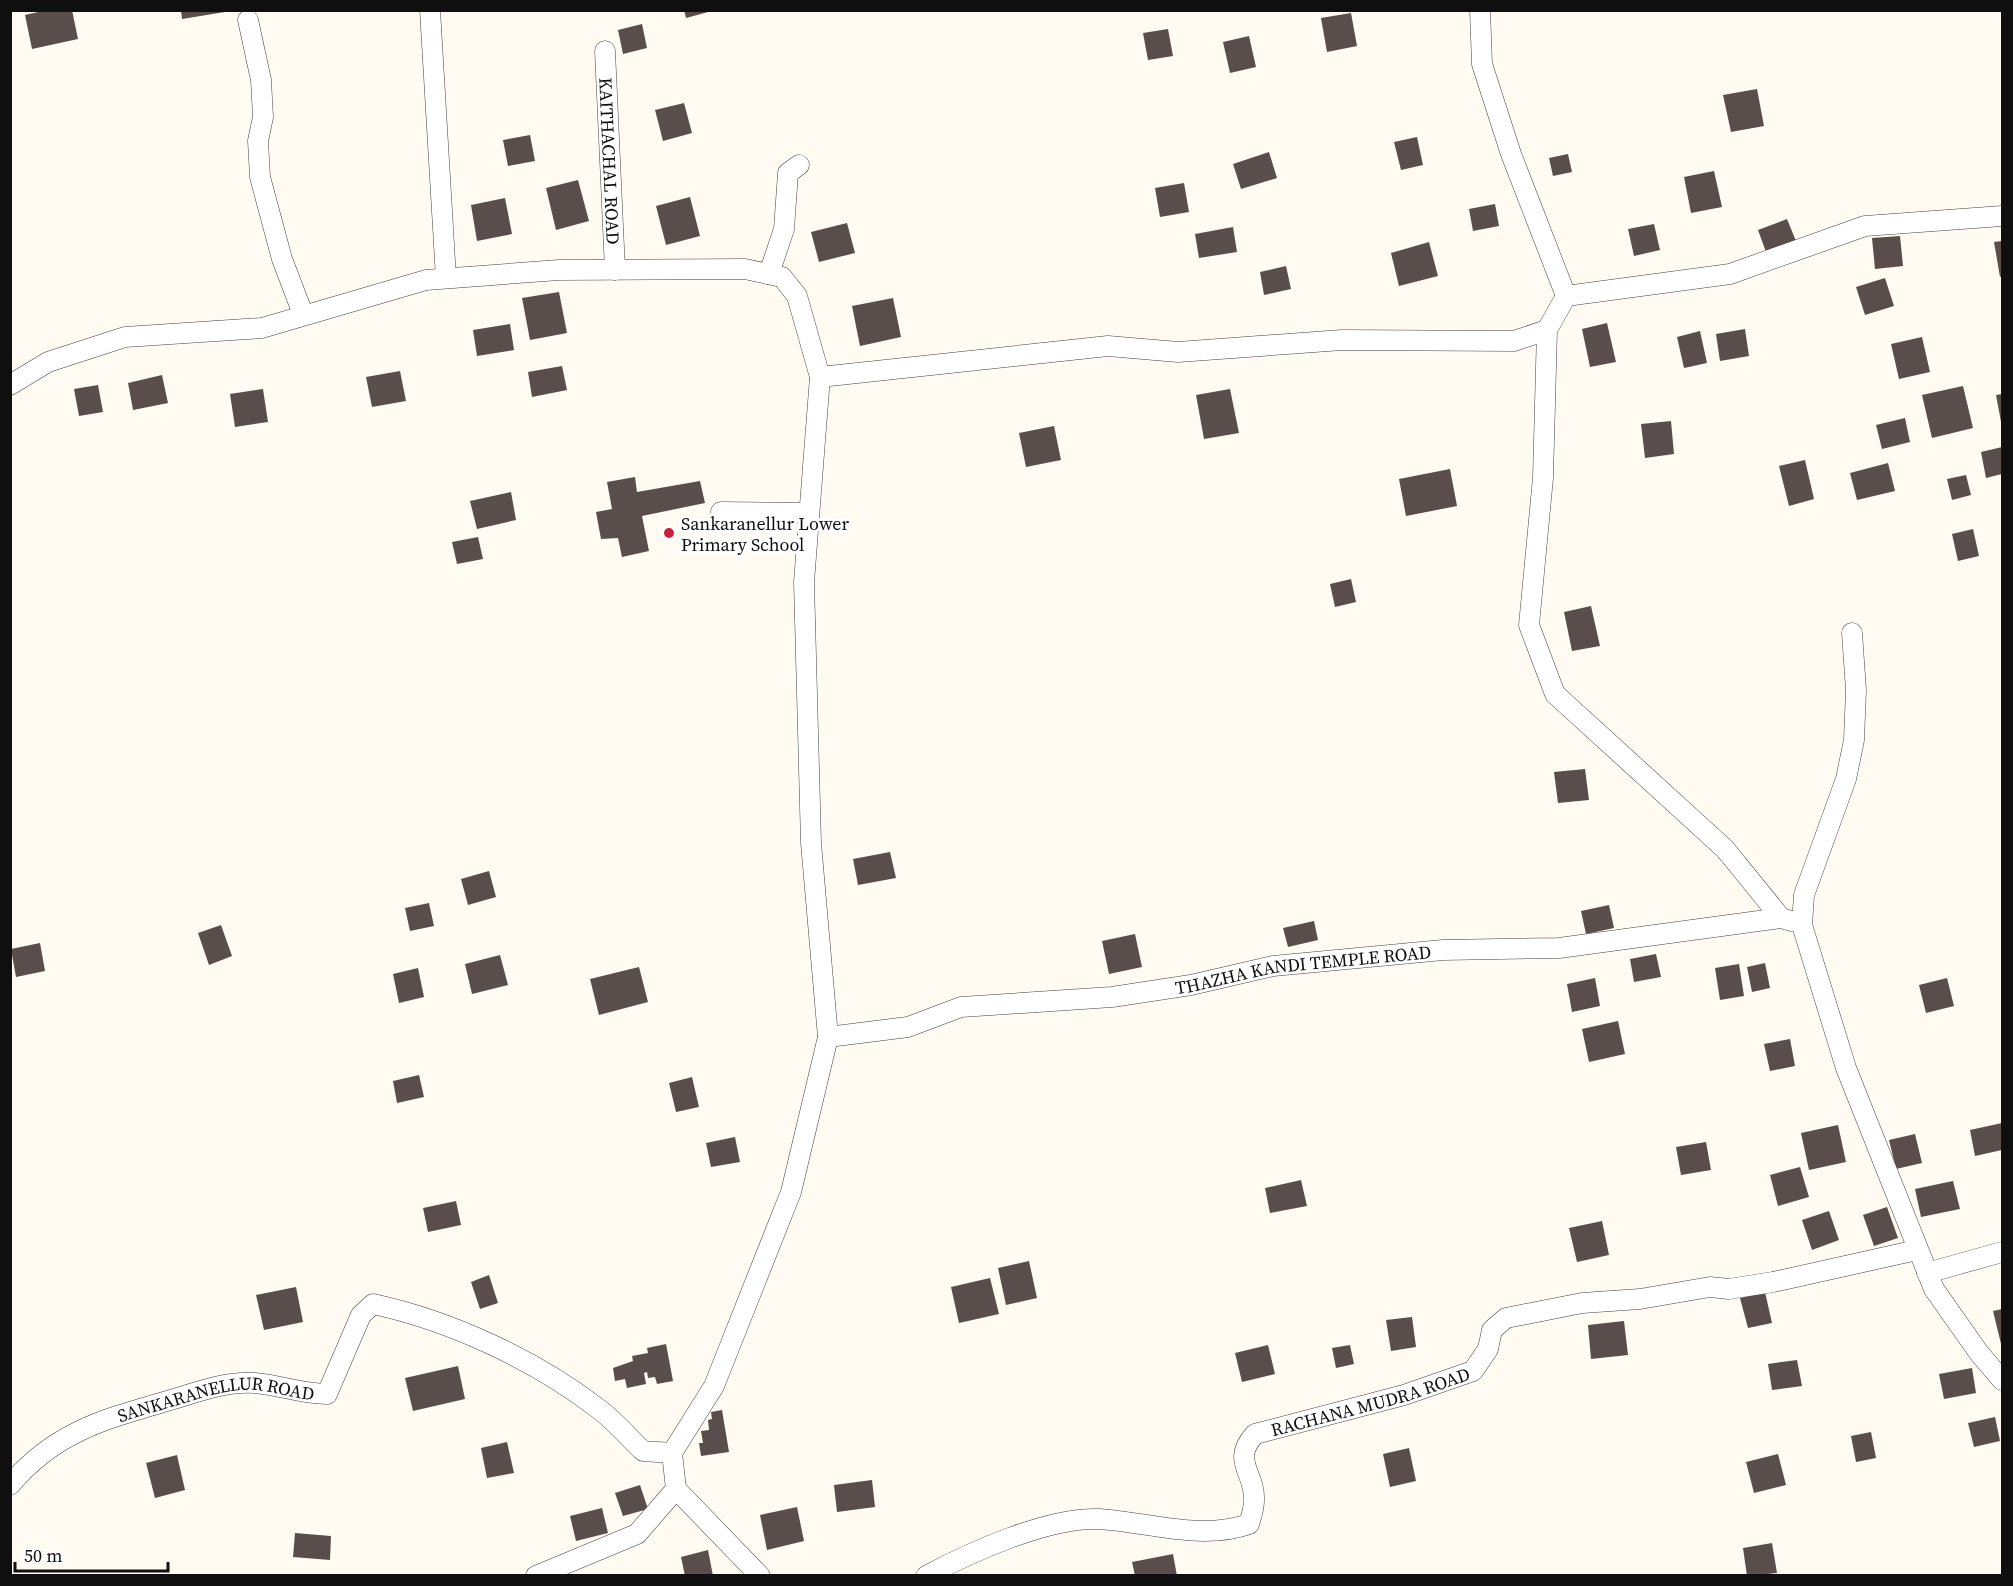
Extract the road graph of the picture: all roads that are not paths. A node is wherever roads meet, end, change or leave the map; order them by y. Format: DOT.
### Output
graph roads {
  1 [pos="430,10"];
  2 [pos="1480,10"];
  3 [pos="248,20"];
  4 [pos="605,51"];
  5 [pos="799,165"];
  6 [pos="2002,216"];
  7 [pos="615,270"];
  8 [pos="770,274"];
  9 [pos="446,278"];
  10 [pos="1566,296"];
  11 [pos="303,314"];
  12 [pos="1547,330"];
  13 [pos="820,377"];
  14 [pos="10,385"];
  15 [pos="721,512"];
  16 [pos="809,513"];
  17 [pos="1852,633"];
  18 [pos="1781,918"];
  19 [pos="1802,925"];
  20 [pos="828,1037"];
  21 [pos="1917,1250"];
  22 [pos="2002,1252"];
  23 [pos="1927,1273"];
  24 [pos="2002,1380"];
  25 [pos="672,1453"];
  26 [pos="10,1485"];
  27 [pos="676,1489"];
  28 [pos="536,1575"];
  29 [pos="760,1575"];
  30 [pos="926,1575"];
  1 -- 9 [label="street"];
  2 -- 10 [label="street"];
  3 -- 11 [label="street"];
  4 -- 7 [label="street, KAITHACHAL ROAD"];
  5 -- 8 [label="street"];
  6 -- 10 [label="street"];
  7 -- 8 [label="street"];
  7 -- 9 [label="street"];
  8 -- 13 [label="street"];
  9 -- 11 [label="street"];
  10 -- 12 [label="street"];
  11 -- 14 [label="street"];
  12 -- 13 [label="street"];
  12 -- 18 [label="street"];
  13 -- 16 [label="street"];
  15 -- 16 [label="street"];
  16 -- 20 [label="street"];
  17 -- 19 [label="street"];
  18 -- 19 [label="street"];
  18 -- 20 [label="street, THAZHA KANDI TEMPLE ROAD"];
  19 -- 21 [label="street"];
  20 -- 25 [label="street"];
  21 -- 23 [label="street"];
  21 -- 30 [label="street, RACHANA MUDRA ROAD"];
  22 -- 23 [label="street"];
  23 -- 24 [label="street"];
  25 -- 26 [label="street, SANKARANELLUR ROAD"];
  25 -- 27 [label="street"];
  27 -- 28 [label="street"];
  27 -- 29 [label="street"];
}
